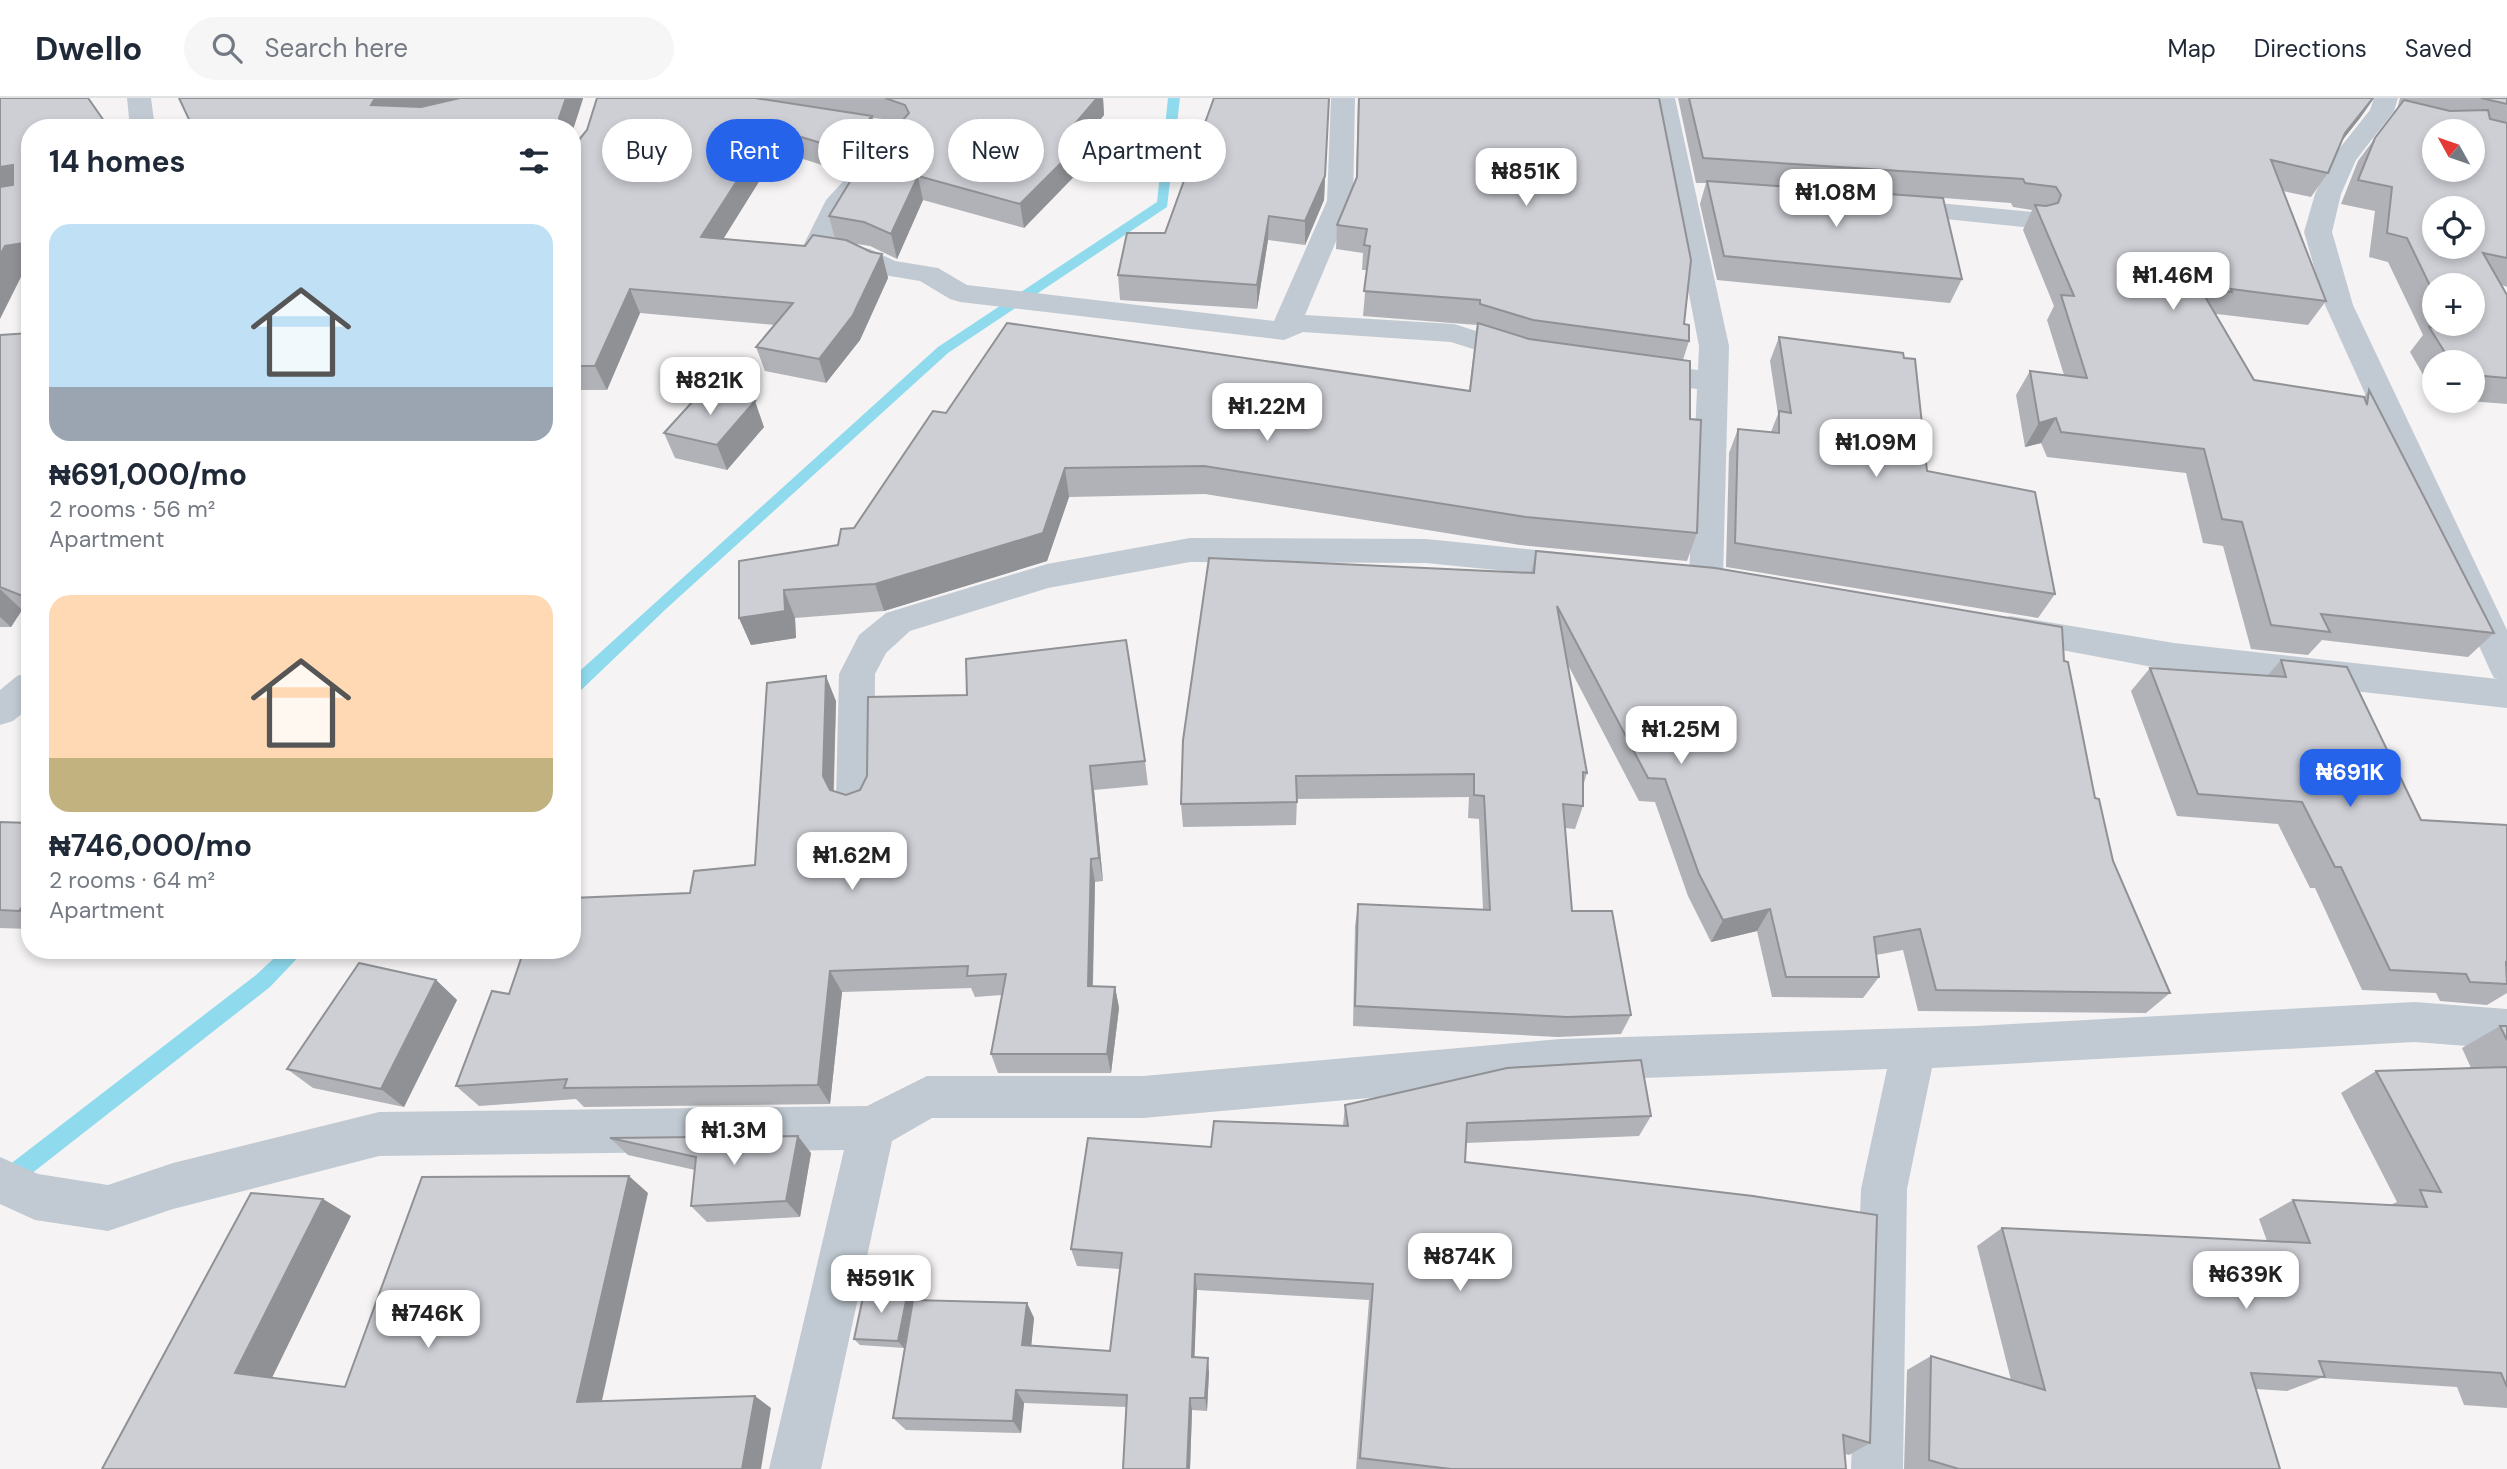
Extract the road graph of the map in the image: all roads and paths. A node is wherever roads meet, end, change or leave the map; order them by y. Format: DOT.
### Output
graph roads {
  1 [pos="139,98"];
  2 [pos="1343,98"];
  3 [pos="1663,98"];
  4 [pos="2382,108"];
  5 [pos="142,119"];
  6 [pos="805,119"];
  7 [pos="1872,205"];
  8 [pos="2033,220"];
  9 [pos="1284,331"];
  10 [pos="1551,360"];
  11 [pos="1605,368"];
  12 [pos="1713,382"];
  13 [pos="1613,569"];
  14 [pos="1706,579"];
  15 [pos="1981,624"];
  16 [pos="2507,668"];
  17 [pos="21,694"];
  18 [pos="2507,694"];
  19 [pos="0,711"];
  20 [pos="855,800"];
  21 [pos="2507,1029"];
  22 [pos="1914,1048"];
  23 [pos="873,1128"];
  24 [pos="17,1189"];
  25 [pos="795,1469"];
  26 [pos="1877,1469"];
  1 -- 5 [label="street"];
  2 -- 9 [label="street"];
  3 -- 12 [label="street"];
  4 -- 16 [label="street"];
  6 -- 9 [label="street"];
  7 -- 8 [label="street"];
  9 -- 10 [label="street"];
  11 -- 12 [label="street"];
  12 -- 14 [label="street"];
  13 -- 20 [label="street"];
  15 -- 18 [label="street"];
  17 -- 19 [label="street"];
  21 -- 22 [label="street"];
  22 -- 23 [label="street"];
  22 -- 26 [label="street"];
  23 -- 24 [label="street"];
  23 -- 25 [label="street"];
}
